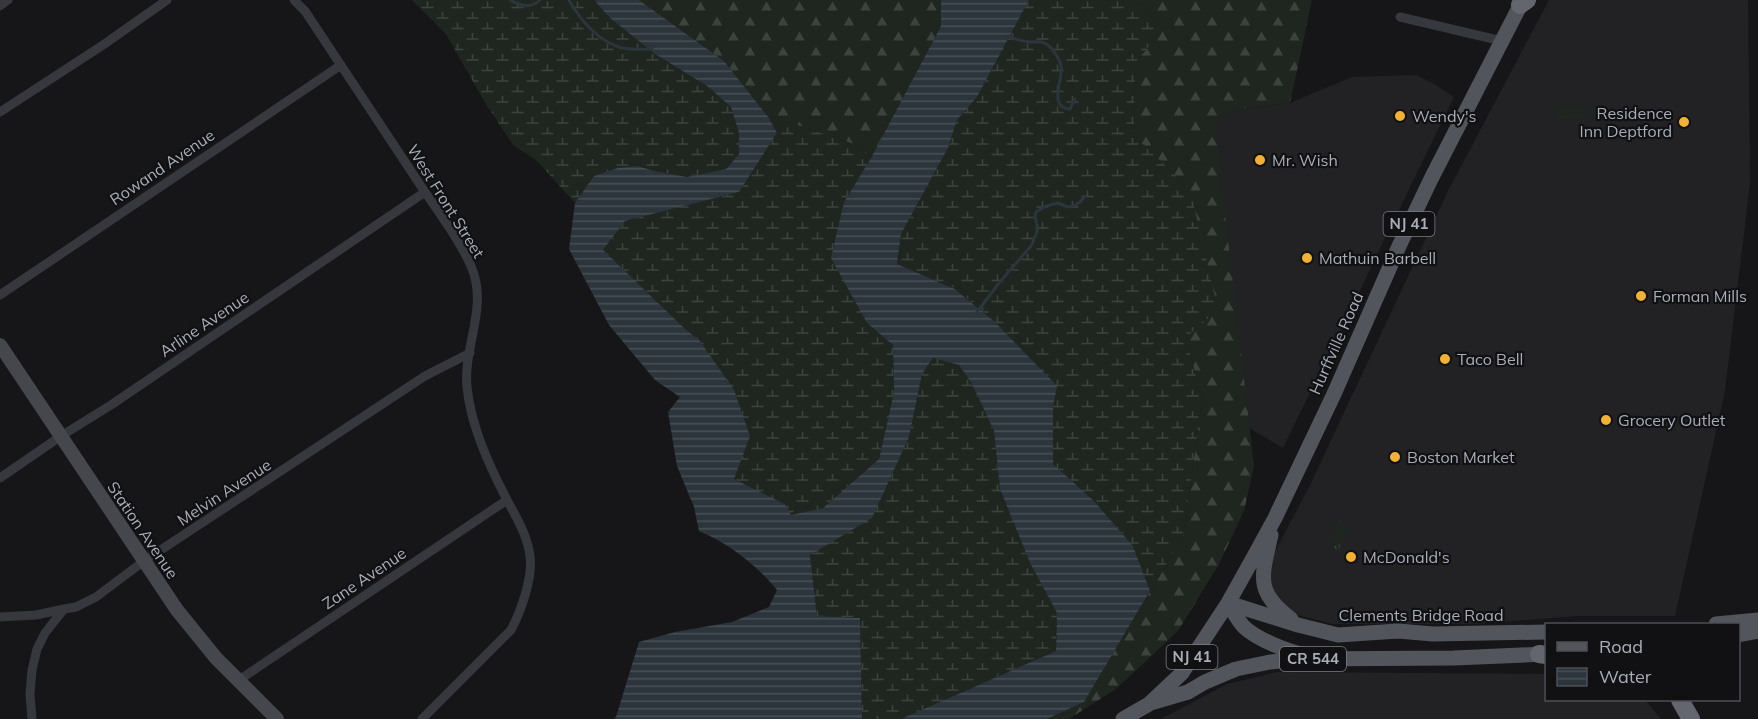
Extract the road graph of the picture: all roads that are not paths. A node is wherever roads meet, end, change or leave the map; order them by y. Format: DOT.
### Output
graph roads {
  1 [pos="8,0"];
  2 [pos="167,0"];
  3 [pos="294,0"];
  4 [pos="1523,1"];
  5 [pos="0,6"];
  6 [pos="1400,17"];
  7 [pos="1502,40"];
  8 [pos="341,65"];
  9 [pos="0,112"];
  10 [pos="425,192"];
  11 [pos="0,295"];
  12 [pos="0,345"];
  13 [pos="470,353"];
  14 [pos="61,436"];
  15 [pos="0,478"];
  16 [pos="507,500"];
  17 [pos="1275,518"];
  18 [pos="144,561"];
  19 [pos="1228,603"];
  20 [pos="64,609"];
  21 [pos="0,617"];
  22 [pos="1758,620"];
  23 [pos="1726,623"];
  24 [pos="1298,625"];
  25 [pos="1758,631"];
  26 [pos="1545,632"];
  27 [pos="1740,635"];
  28 [pos="1544,654"];
  29 [pos="1326,659"];
  30 [pos="239,680"];
  31 [pos="1681,701"];
  32 [pos="1149,704"];
  33 [pos="32,719"];
  34 [pos="277,719"];
  35 [pos="422,719"];
  36 [pos="1123,719"];
  37 [pos="1691,719"];
  1 -- 5 [label="street"];
  2 -- 9 [label="street"];
  3 -- 8 [label="street, West Front Street"];
  4 -- 7 [label="main road, Hurffville Road / NJ 41"];
  6 -- 7 [label="street"];
  7 -- 17 [label="main road, Hurffville Road / NJ 41"];
  8 -- 10 [label="street, West Front Street"];
  8 -- 11 [label="street, Rowand Avenue"];
  10 -- 13 [label="street, West Front Street"];
  10 -- 14 [label="street, Arline Avenue"];
  12 -- 14 [label="street, Station Avenue"];
  13 -- 16 [label="street, West Front Street"];
  13 -- 18 [label="street, Melvin Avenue"];
  14 -- 15 [label="street, Arline Avenue"];
  14 -- 18 [label="street, Station Avenue"];
  16 -- 30 [label="street, Zane Avenue"];
  16 -- 35 [label="street, West Front Street"];
  17 -- 19 [label="main road, Hurffville Road / NJ 41"];
  17 -- 24 [label="main road"];
  18 -- 20 [label="street, Melvin Avenue"];
  18 -- 30 [label="street, Station Avenue"];
  19 -- 24 [label="main road, Clements Bridge Road / CR 544"];
  19 -- 29 [label="main road"];
  19 -- 32 [label="main road, NJ 41"];
  20 -- 21 [label="street, Melvin Avenue"];
  20 -- 33 [label="street"];
  22 -- 23 [label="main road"];
  24 -- 26 [label="main road, Clements Bridge Road / CR 544"];
  25 -- 27 [label="main road"];
  28 -- 29 [label="main road, CR 544"];
  29 -- 32 [label="main road, CR 544"];
  30 -- 34 [label="street, Station Avenue"];
  31 -- 37 [label="highway"];
  32 -- 36 [label="main road, NJ 41"];
}
